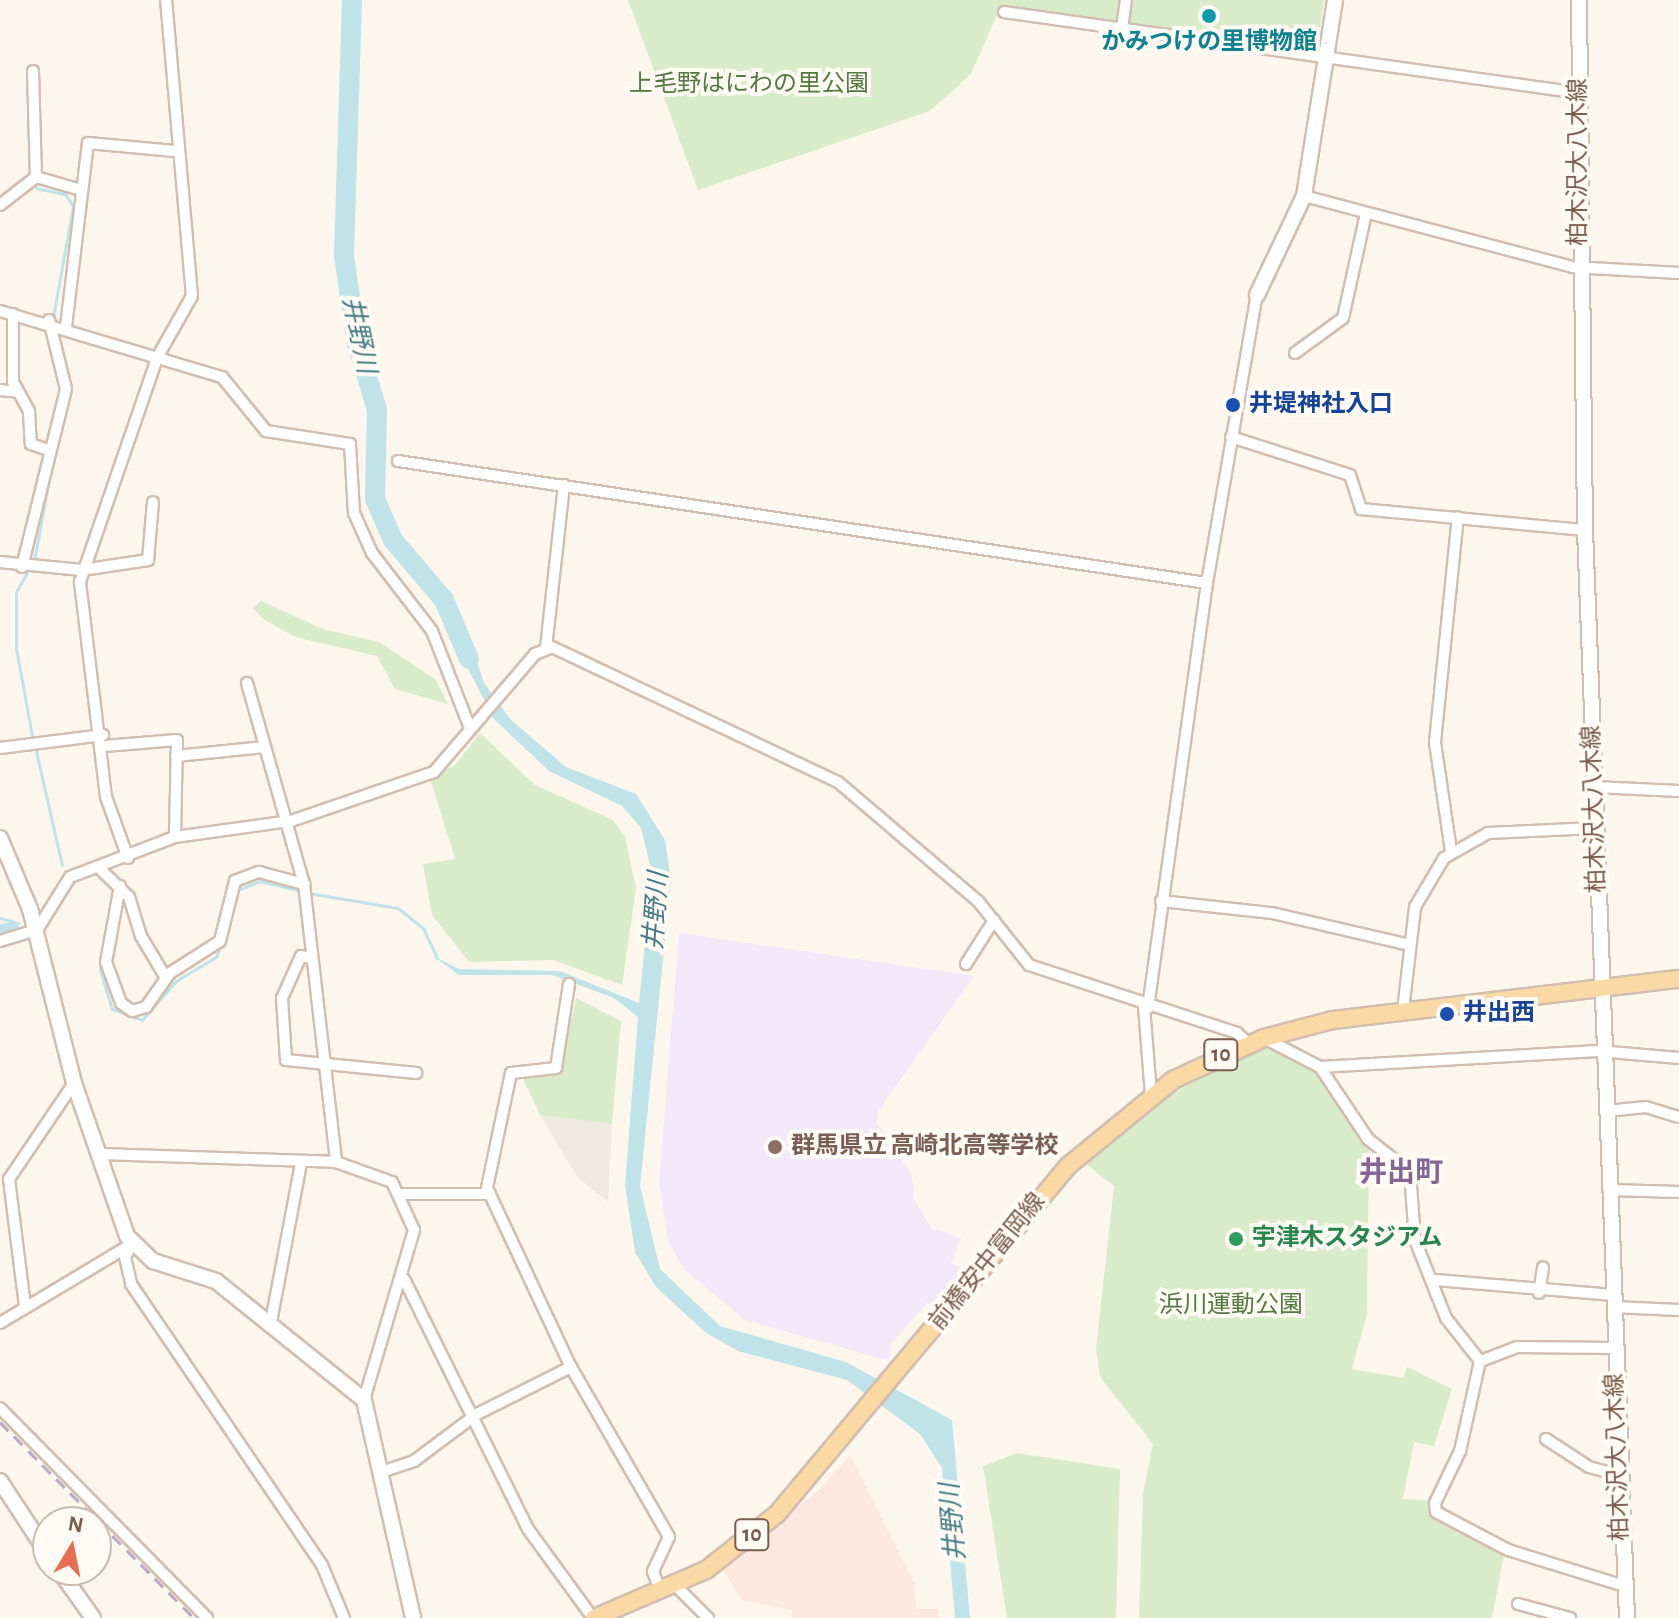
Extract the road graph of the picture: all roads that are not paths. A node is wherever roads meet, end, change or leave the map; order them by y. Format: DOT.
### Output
graph roads {
  1 [pos="166,0"];
  2 [pos="1126,0"];
  3 [pos="1335,0"];
  4 [pos="1579,0"];
  5 [pos="1004,12"];
  6 [pos="1122,28"];
  7 [pos="1325,60"];
  8 [pos="33,71"];
  9 [pos="1579,93"];
  10 [pos="175,151"];
  11 [pos="36,177"];
  12 [pos="81,190"];
  13 [pos="1304,196"];
  14 [pos="0,205"];
  15 [pos="1366,213"];
  16 [pos="1580,264"];
  17 [pos="1679,273"];
  18 [pos="1257,295"];
  19 [pos="0,311"];
  20 [pos="13,314"];
  21 [pos="49,320"];
  22 [pos="66,327"];
  23 [pos="1295,353"];
  24 [pos="158,356"];
  25 [pos="0,390"];
  26 [pos="18,392"];
  27 [pos="1231,437"];
  28 [pos="48,450"];
  29 [pos="398,461"];
  30 [pos="564,485"];
  31 [pos="153,502"];
  32 [pos="1458,517"];
  33 [pos="1585,530"];
  34 [pos="0,562"];
  35 [pos="22,567"];
  36 [pos="82,570"];
  37 [pos="1207,583"];
  38 [pos="546,648"];
  39 [pos="247,683"];
  40 [pos="470,728"];
  41 [pos="104,741"];
  42 [pos="265,747"];
  43 [pos="0,748"];
  44 [pos="176,756"];
  45 [pos="1594,787"];
  46 [pos="1679,791"];
  47 [pos="291,821"];
  48 [pos="1595,828"];
  49 [pos="175,837"];
  50 [pos="0,838"];
  51 [pos="1451,851"];
  52 [pos="128,858"];
  53 [pos="99,868"];
  54 [pos="120,886"];
  55 [pos="304,886"];
  56 [pos="1161,901"];
  57 [pos="994,920"];
  58 [pos="37,930"];
  59 [pos="0,941"];
  60 [pos="1409,945"];
  61 [pos="311,958"];
  62 [pos="966,964"];
  63 [pos="166,978"];
  64 [pos="1679,979"];
  65 [pos="574,985"];
  66 [pos="1603,989"];
  67 [pos="1146,1007"];
  68 [pos="1403,1011"];
  69 [pos="1257,1041"];
  70 [pos="1606,1052"];
  71 [pos="1679,1058"];
  72 [pos="325,1063"];
  73 [pos="1320,1067"];
  74 [pos="416,1073"];
  75 [pos="74,1083"];
  76 [pos="1151,1094"];
  77 [pos="1607,1111"];
  78 [pos="1679,1117"];
  79 [pos="98,1154"];
  80 [pos="336,1162"];
  81 [pos="301,1163"];
  82 [pos="1611,1190"];
  83 [pos="1679,1192"];
  84 [pos="404,1194"];
  85 [pos="490,1194"];
  86 [pos="5,1209"];
  87 [pos="132,1244"];
  88 [pos="1543,1267"];
  89 [pos="404,1279"];
  90 [pos="1436,1280"];
  91 [pos="1539,1293"];
  92 [pos="1613,1301"];
  93 [pos="25,1306"];
  94 [pos="1679,1310"];
  95 [pos="271,1322"];
  96 [pos="0,1323"];
  97 [pos="1614,1348"];
  98 [pos="1480,1361"];
  99 [pos="571,1367"];
  100 [pos="364,1400"];
  101 [pos="0,1408"];
  102 [pos="477,1414"];
  103 [pos="1546,1439"];
  104 [pos="384,1471"];
  105 [pos="1619,1475"];
  106 [pos="0,1481"];
  107 [pos="32,1530"];
  108 [pos="70,1586"];
  109 [pos="1624,1586"];
  110 [pos="668,1588"];
  111 [pos="1518,1604"];
  112 [pos="93,1618"];
  113 [pos="207,1618"];
  114 [pos="344,1618"];
  115 [pos="413,1618"];
  116 [pos="594,1618"];
  117 [pos="708,1618"];
  118 [pos="1570,1618"];
  119 [pos="1627,1618"];
  1 -- 10 [label="street"];
  2 -- 6 [label="street"];
  3 -- 7 [label="main road"];
  4 -- 9 [label="main road, 柏木沢大八木線"];
  5 -- 6 [label="street"];
  6 -- 7 [label="street"];
  7 -- 9 [label="street"];
  7 -- 13 [label="main road"];
  8 -- 11 [label="street"];
  9 -- 16 [label="main road, 柏木沢大八木線"];
  10 -- 12 [label="street"];
  10 -- 24 [label="street"];
  11 -- 12 [label="street"];
  11 -- 14 [label="street"];
  12 -- 22 [label="street"];
  13 -- 15 [label="street"];
  13 -- 18 [label="main road"];
  15 -- 16 [label="street"];
  15 -- 23 [label="street"];
  16 -- 17 [label="street"];
  16 -- 33 [label="main road, 柏木沢大八木線"];
  18 -- 27 [label="street"];
  19 -- 20 [label="street"];
  20 -- 21 [label="street"];
  20 -- 26 [label="street"];
  21 -- 22 [label="street"];
  21 -- 28 [label="street"];
  22 -- 24 [label="street"];
  24 -- 36 [label="street"];
  24 -- 40 [label="street"];
  25 -- 26 [label="street"];
  26 -- 28 [label="street"];
  27 -- 32 [label="street"];
  27 -- 37 [label="street"];
  28 -- 35 [label="street"];
  29 -- 30 [label="street"];
  30 -- 37 [label="street"];
  30 -- 38 [label="street"];
  31 -- 36 [label="street"];
  32 -- 33 [label="street"];
  32 -- 51 [label="street"];
  33 -- 45 [label="main road, 柏木沢大八木線"];
  34 -- 35 [label="street"];
  35 -- 36 [label="street"];
  36 -- 41 [label="street"];
  37 -- 56 [label="street"];
  38 -- 40 [label="street"];
  38 -- 57 [label="street"];
  39 -- 42 [label="street"];
  40 -- 47 [label="street"];
  41 -- 43 [label="street"];
  41 -- 44 [label="street"];
  41 -- 52 [label="street"];
  42 -- 44 [label="street"];
  42 -- 47 [label="street"];
  44 -- 49 [label="street"];
  45 -- 46 [label="street"];
  45 -- 48 [label="main road, 柏木沢大八木線"];
  47 -- 49 [label="street"];
  47 -- 55 [label="street"];
  48 -- 51 [label="street"];
  48 -- 66 [label="main road, 柏木沢大八木線"];
  49 -- 52 [label="street"];
  50 -- 58 [label="main road"];
  51 -- 60 [label="street"];
  52 -- 53 [label="street"];
  53 -- 54 [label="street"];
  53 -- 58 [label="street"];
  54 -- 63 [label="street"];
  54 -- 63 [label="street"];
  55 -- 61 [label="street"];
  55 -- 63 [label="street"];
  56 -- 60 [label="street"];
  56 -- 67 [label="street"];
  57 -- 62 [label="street"];
  57 -- 67 [label="street"];
  58 -- 59 [label="street"];
  58 -- 75 [label="main road"];
  60 -- 68 [label="street"];
  61 -- 72 [label="street"];
  61 -- 72 [label="street"];
  64 -- 66 [label="main road, 前橋安中富岡線 / 10"];
  65 -- 85 [label="street"];
  66 -- 68 [label="main road, 前橋安中富岡線 / 10"];
  66 -- 70 [label="main road, 柏木沢大八木線"];
  67 -- 69 [label="street"];
  67 -- 76 [label="street"];
  68 -- 69 [label="main road, 前橋安中富岡線 / 10"];
  69 -- 73 [label="street"];
  69 -- 76 [label="main road, 前橋安中富岡線 / 10"];
  70 -- 71 [label="street"];
  70 -- 73 [label="street"];
  70 -- 77 [label="main road, 柏木沢大八木線"];
  72 -- 74 [label="street"];
  72 -- 80 [label="street"];
  73 -- 90 [label="street"];
  75 -- 79 [label="main road"];
  75 -- 86 [label="street"];
  76 -- 110 [label="main road, 前橋安中富岡線 / 10"];
  77 -- 78 [label="street"];
  77 -- 82 [label="main road, 柏木沢大八木線"];
  79 -- 81 [label="street"];
  79 -- 87 [label="main road"];
  80 -- 81 [label="street"];
  80 -- 84 [label="street"];
  81 -- 95 [label="street"];
  82 -- 83 [label="street"];
  82 -- 92 [label="main road, 柏木沢大八木線"];
  84 -- 85 [label="street"];
  84 -- 89 [label="street"];
  85 -- 99 [label="street"];
  86 -- 93 [label="street"];
  87 -- 93 [label="street"];
  87 -- 95 [label="main road"];
  87 -- 114 [label="street"];
  88 -- 91 [label="street"];
  89 -- 100 [label="street"];
  89 -- 102 [label="street"];
  90 -- 91 [label="street"];
  90 -- 98 [label="street"];
  91 -- 92 [label="street"];
  92 -- 94 [label="street"];
  92 -- 97 [label="main road, 柏木沢大八木線"];
  93 -- 96 [label="street"];
  95 -- 100 [label="main road"];
  97 -- 98 [label="street"];
  97 -- 105 [label="main road, 柏木沢大八木線"];
  98 -- 109 [label="street"];
  99 -- 102 [label="street"];
  99 -- 110 [label="street"];
  100 -- 104 [label="main road"];
  101 -- 113 [label="street"];
  102 -- 104 [label="street"];
  102 -- 116 [label="street"];
  103 -- 105 [label="street"];
  104 -- 115 [label="main road"];
  105 -- 109 [label="main road, 柏木沢大八木線"];
  106 -- 107 [label="main road"];
  108 -- 112 [label="main road"];
  109 -- 119 [label="main road, 柏木沢大八木線"];
  110 -- 116 [label="main road, 前橋安中富岡線 / 10"];
  110 -- 117 [label="street"];
  111 -- 118 [label="street"];
}
